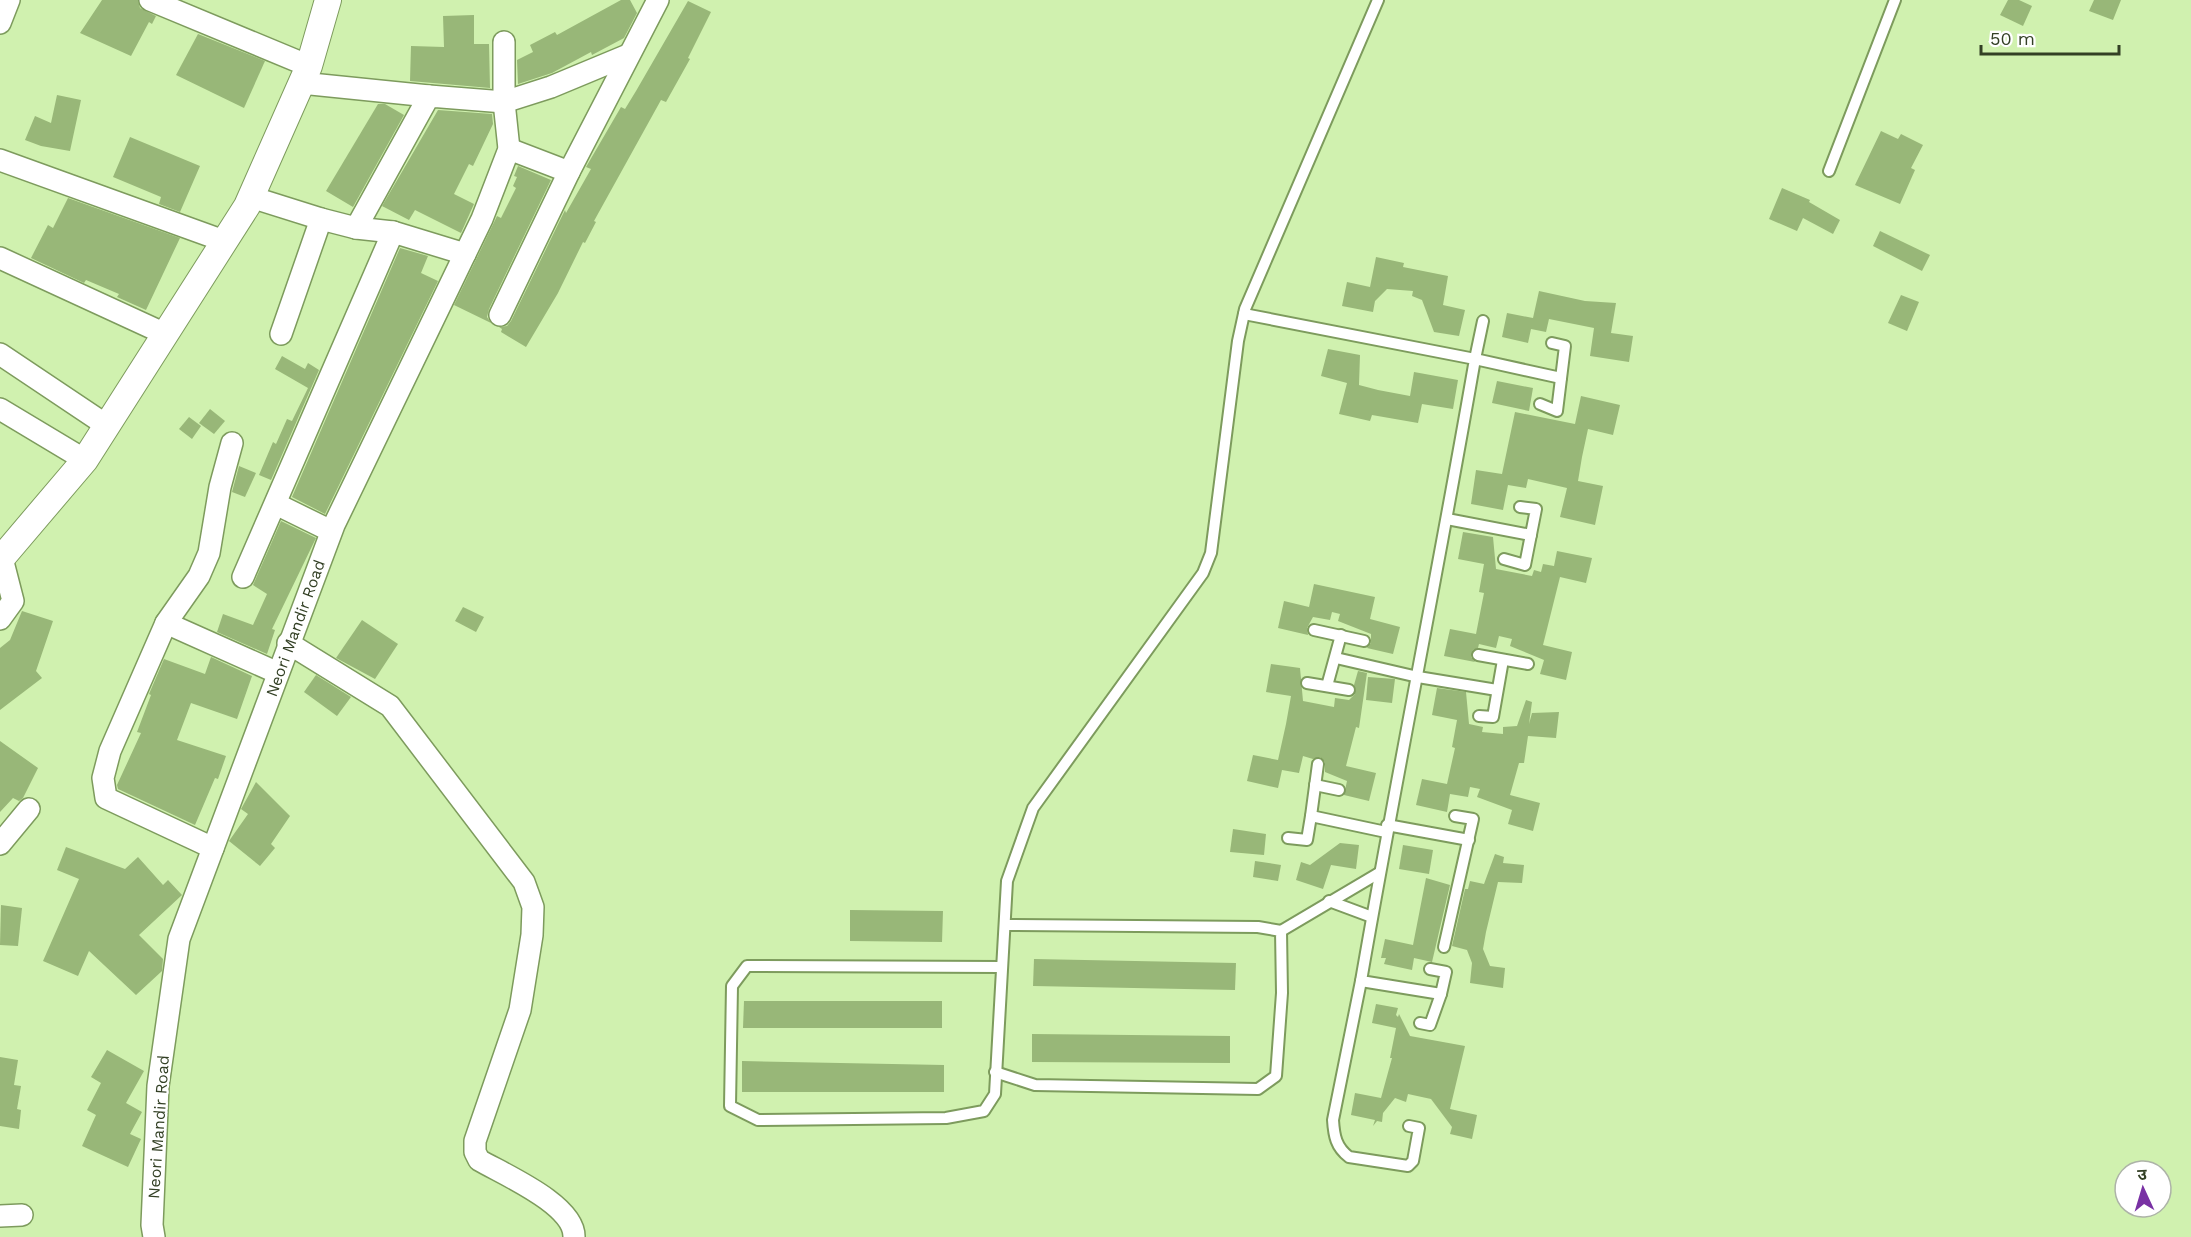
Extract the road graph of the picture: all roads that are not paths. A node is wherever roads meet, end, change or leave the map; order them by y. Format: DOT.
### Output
graph roads {
  1 [pos="9,0"];
  2 [pos="150,0"];
  3 [pos="328,0"];
  4 [pos="658,0"];
  5 [pos="1378,0"];
  6 [pos="1896,0"];
  7 [pos="0,23"];
  8 [pos="504,42"];
  9 [pos="628,55"];
  10 [pos="305,75"];
  11 [pos="429,96"];
  12 [pos="504,102"];
  13 [pos="509,149"];
  14 [pos="0,160"];
  15 [pos="1829,171"];
  16 [pos="569,172"];
  17 [pos="251,197"];
  18 [pos="321,219"];
  19 [pos="356,228"];
  20 [pos="393,232"];
  21 [pos="224,241"];
  22 [pos="465,254"];
  23 [pos="0,258"];
  24 [pos="1244,314"];
  25 [pos="500,315"];
  26 [pos="1483,321"];
  27 [pos="163,333"];
  28 [pos="281,334"];
  29 [pos="1552,343"];
  30 [pos="0,354"];
  31 [pos="1474,359"];
  32 [pos="1561,378"];
  33 [pos="1540,404"];
  34 [pos="0,410"];
  35 [pos="106,426"];
  36 [pos="232,443"];
  37 [pos="85,460"];
  38 [pos="276,504"];
  39 [pos="1520,507"];
  40 [pos="1447,519"];
  41 [pos="331,531"];
  42 [pos="1531,535"];
  43 [pos="3,551"];
  44 [pos="1504,560"];
  45 [pos="243,577"];
  46 [pos="0,619"];
  47 [pos="166,623"];
  48 [pos="1314,630"];
  49 [pos="1341,635"];
  50 [pos="1364,641"];
  51 [pos="288,643"];
  52 [pos="1478,656"];
  53 [pos="1336,658"];
  54 [pos="1503,660"];
  55 [pos="1528,664"];
  56 [pos="278,673"];
  57 [pos="1418,677"];
  58 [pos="1307,683"];
  59 [pos="1327,686"];
  60 [pos="1349,690"];
  61 [pos="1497,690"];
  62 [pos="1479,716"];
  63 [pos="1318,764"];
  64 [pos="1315,785"];
  65 [pos="1339,790"];
  66 [pos="29,809"];
  67 [pos="1311,816"];
  68 [pos="1455,816"];
  69 [pos="1387,828"];
  70 [pos="1288,838"];
  71 [pos="1469,840"];
  72 [pos="0,844"];
  73 [pos="213,848"];
  74 [pos="1379,873"];
  75 [pos="1329,901"];
  76 [pos="1372,917"];
  77 [pos="1005,925"];
  78 [pos="1281,931"];
  79 [pos="1444,947"];
  80 [pos="1001,967"];
  81 [pos="1430,969"];
  82 [pos="1361,981"];
  83 [pos="1441,994"];
  84 [pos="1420,1023"];
  85 [pos="994,1072"];
  86 [pos="1409,1126"];
  87 [pos="0,1215"];
  88 [pos="22,1215"];
  89 [pos="154,1237"];
  90 [pos="574,1237"];
  1 -- 7 [label="street"];
  2 -- 10 [label="street"];
  3 -- 10 [label="street"];
  4 -- 9 [label="street"];
  5 -- 24 [label="lane"];
  6 -- 15 [label="lane"];
  8 -- 12 [label="street"];
  9 -- 12 [label="street"];
  9 -- 16 [label="street"];
  10 -- 11 [label="street"];
  10 -- 17 [label="street"];
  11 -- 12 [label="street"];
  11 -- 19 [label="street"];
  12 -- 13 [label="street"];
  13 -- 16 [label="street"];
  13 -- 22 [label="street, Neori Mandir Road"];
  14 -- 21 [label="street"];
  16 -- 25 [label="street"];
  17 -- 18 [label="street"];
  17 -- 21 [label="street"];
  18 -- 19 [label="street"];
  18 -- 28 [label="street"];
  19 -- 20 [label="street"];
  20 -- 22 [label="street"];
  20 -- 38 [label="street"];
  21 -- 27 [label="street"];
  22 -- 41 [label="street, Neori Mandir Road"];
  23 -- 27 [label="street"];
  24 -- 31 [label="lane"];
  24 -- 77 [label="lane"];
  26 -- 31 [label="lane"];
  27 -- 35 [label="street"];
  29 -- 32 [label="lane"];
  30 -- 35 [label="street"];
  31 -- 32 [label="lane"];
  31 -- 40 [label="lane"];
  32 -- 33 [label="lane"];
  34 -- 37 [label="street"];
  35 -- 37 [label="street"];
  36 -- 47 [label="street"];
  37 -- 43 [label="street"];
  38 -- 41 [label="street"];
  38 -- 45 [label="street"];
  39 -- 42 [label="lane"];
  40 -- 42 [label="lane"];
  40 -- 57 [label="lane"];
  41 -- 51 [label="street, Neori Mandir Road"];
  42 -- 44 [label="lane"];
  43 -- 46 [label="street"];
  47 -- 56 [label="street"];
  47 -- 73 [label="street"];
  48 -- 49 [label="lane"];
  49 -- 50 [label="lane"];
  49 -- 53 [label="lane"];
  51 -- 56 [label="street, Neori Mandir Road"];
  51 -- 90 [label="street"];
  52 -- 54 [label="lane"];
  53 -- 57 [label="lane"];
  53 -- 59 [label="lane"];
  54 -- 55 [label="lane"];
  54 -- 61 [label="lane"];
  56 -- 73 [label="street, Neori Mandir Road"];
  57 -- 61 [label="lane"];
  57 -- 69 [label="lane"];
  58 -- 59 [label="lane"];
  59 -- 60 [label="lane"];
  61 -- 62 [label="lane"];
  63 -- 64 [label="lane"];
  64 -- 65 [label="lane"];
  64 -- 67 [label="lane"];
  66 -- 72 [label="street"];
  67 -- 69 [label="lane"];
  67 -- 70 [label="lane"];
  68 -- 71 [label="lane"];
  69 -- 71 [label="lane"];
  69 -- 74 [label="lane"];
  71 -- 79 [label="lane"];
  73 -- 89 [label="street, Neori Mandir Road"];
  74 -- 75 [label="lane"];
  74 -- 76 [label="lane"];
  75 -- 76 [label="lane"];
  75 -- 78 [label="lane"];
  76 -- 82 [label="lane"];
  77 -- 78 [label="lane"];
  77 -- 80 [label="lane"];
  78 -- 85 [label="lane"];
  80 -- 85 [label="lane"];
  80 -- 85 [label="lane"];
  81 -- 83 [label="lane"];
  82 -- 83 [label="lane"];
  82 -- 86 [label="lane"];
  83 -- 84 [label="lane"];
  87 -- 88 [label="street"];
}
